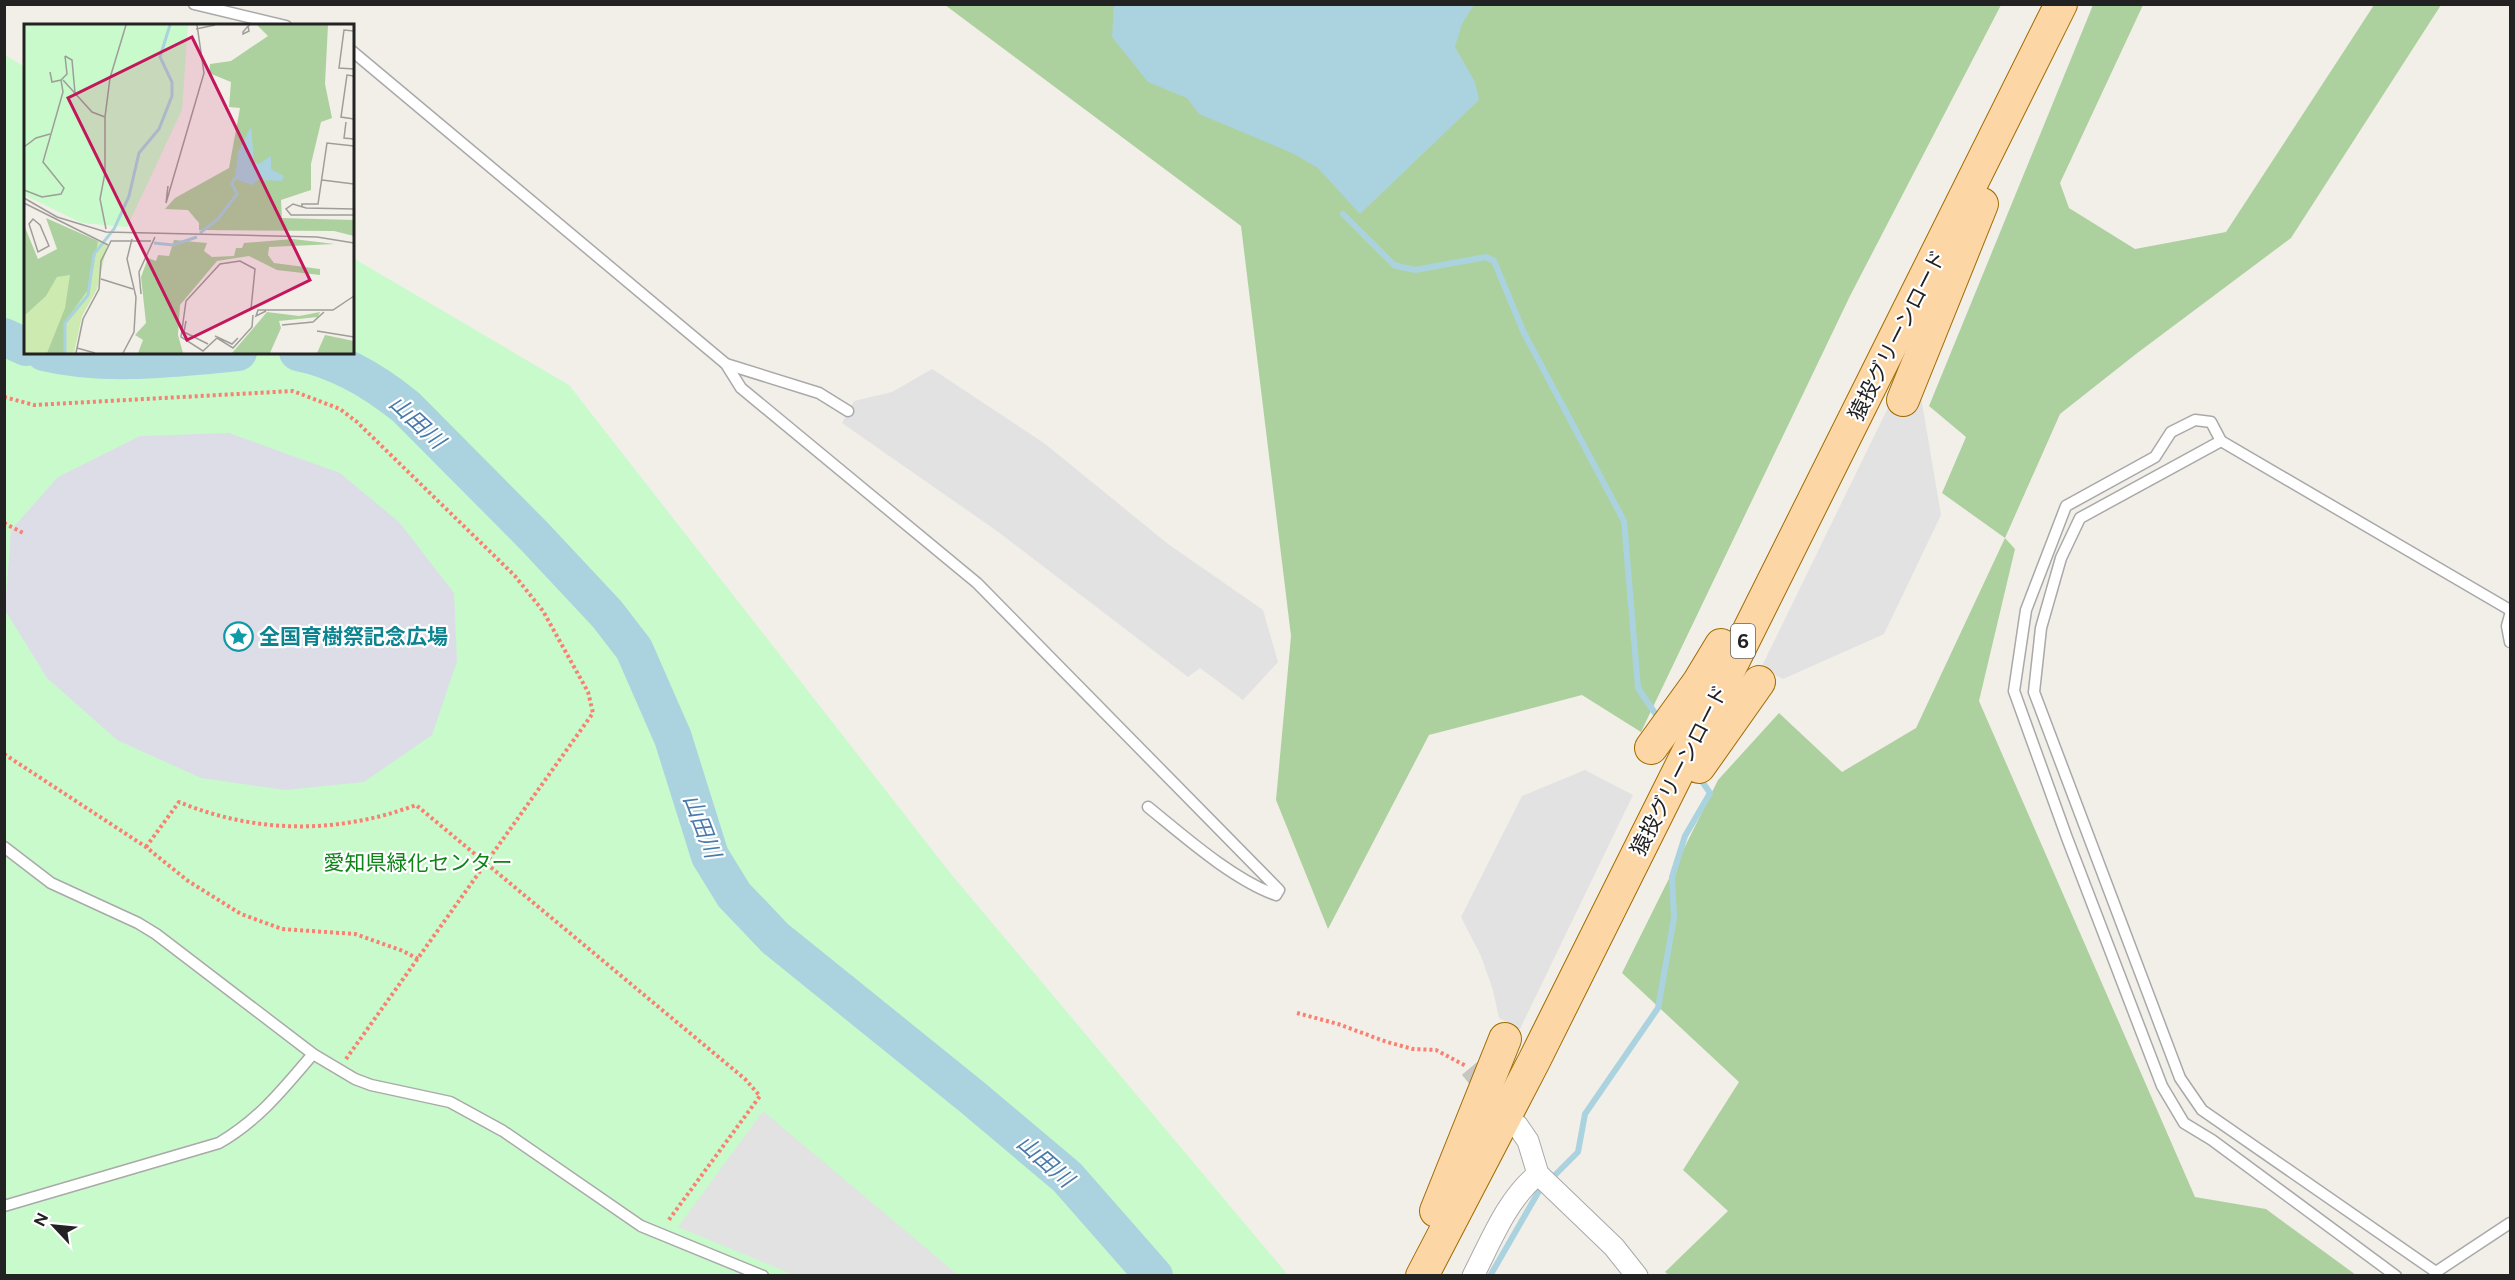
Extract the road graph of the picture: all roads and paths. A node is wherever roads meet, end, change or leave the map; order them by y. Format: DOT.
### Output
graph roads {
  1 [pos="194,4"];
  2 [pos="2061,4"];
  3 [pos="278,24"];
  4 [pos="2038,51"];
  5 [pos="354,53"];
  6 [pos="1929,270"];
  7 [pos="726,364"];
  8 [pos="4,397"];
  9 [pos="1903,400"];
  10 [pos="848,411"];
  11 [pos="2221,441"];
  12 [pos="4,523"];
  13 [pos="25,534"];
  14 [pos="2511,613"];
  15 [pos="2511,642"];
  16 [pos="1759,682"];
  17 [pos="1651,748"];
  18 [pos="4,754"];
  19 [pos="1148,807"];
  20 [pos="4,847"];
  21 [pos="147,847"];
  22 [pos="487,864"];
  23 [pos="418,959"];
  24 [pos="1297,1013"];
  25 [pos="1505,1039"];
  26 [pos="313,1054"];
  27 [pos="1534,1061"];
  28 [pos="1470,1068"];
  29 [pos="339,1069"];
  30 [pos="1517,1125"];
  31 [pos="1538,1174"];
  32 [pos="4,1206"];
  33 [pos="2511,1223"];
  34 [pos="659,1234"];
  35 [pos="763,1275"];
  36 [pos="1409,1275"];
  37 [pos="1422,1275"];
  38 [pos="1473,1275"];
  39 [pos="1637,1275"];
  40 [pos="2396,1275"];
  1 -- 3 [label="lane"];
  2 -- 4 [label="main road, 猿投グリーンロード / 6"];
  4 -- 6 [label="main road, 猿投グリーンロード / 6"];
  4 -- 9 [label="main road"];
  5 -- 7 [label="lane"];
  6 -- 17 [label="main road"];
  6 -- 27 [label="main road, 猿投グリーンロード / 6"];
  7 -- 10 [label="lane"];
  7 -- 19 [label="lane"];
  8 -- 22 [label="path"];
  11 -- 14 [label="lane"];
  11 -- 33 [label="lane"];
  11 -- 40 [label="lane"];
  12 -- 13 [label="path"];
  14 -- 15 [label="lane"];
  16 -- 27 [label="main road"];
  18 -- 21 [label="path"];
  20 -- 26 [label="lane"];
  21 -- 22 [label="path"];
  21 -- 23 [label="path"];
  22 -- 23 [label="path"];
  22 -- 34 [label="path"];
  23 -- 29 [label="path"];
  24 -- 28 [label="path"];
  25 -- 36 [label="main road"];
  26 -- 29 [label="lane"];
  26 -- 32 [label="lane"];
  27 -- 37 [label="main road, 猿投グリーンロード / 6"];
  29 -- 34 [label="lane"];
  30 -- 31 [label="street"];
  31 -- 38 [label="street"];
  31 -- 39 [label="street"];
  34 -- 35 [label="lane"];
}
